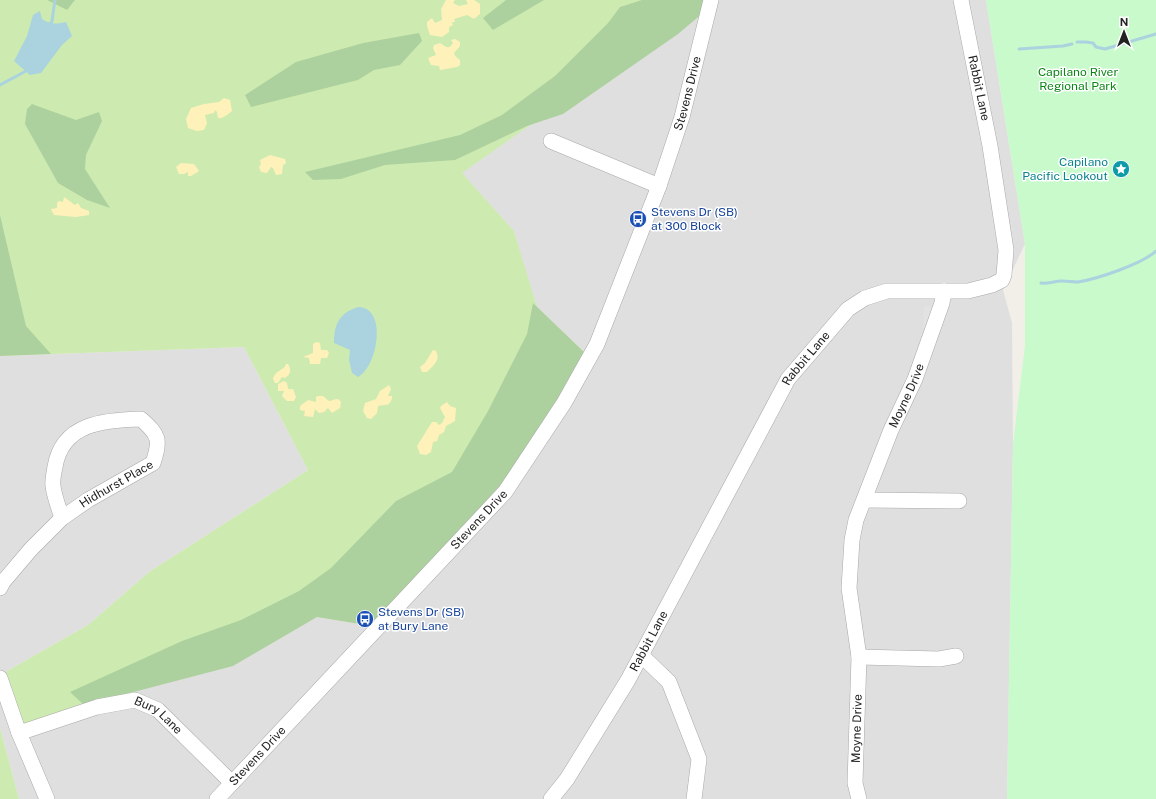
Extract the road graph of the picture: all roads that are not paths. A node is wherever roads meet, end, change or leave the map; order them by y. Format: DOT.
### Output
graph roads {
  1 [pos="711,0"];
  2 [pos="961,0"];
  3 [pos="551,141"];
  4 [pos="659,186"];
  5 [pos="944,291"];
  6 [pos="864,500"];
  7 [pos="959,501"];
  8 [pos="62,518"];
  9 [pos="0,588"];
  10 [pos="641,655"];
  11 [pos="956,656"];
  12 [pos="859,657"];
  13 [pos="0,678"];
  14 [pos="19,733"];
  15 [pos="232,783"];
  16 [pos="47,799"];
  17 [pos="217,799"];
  18 [pos="551,799"];
  19 [pos="694,799"];
  20 [pos="858,799"];
  1 -- 4 [label="street, Stevens Drive"];
  2 -- 5 [label="street, Rabbit Lane"];
  3 -- 4 [label="street"];
  4 -- 15 [label="street, Stevens Drive"];
  5 -- 6 [label="street, Moyne Drive"];
  5 -- 10 [label="street, Rabbit Lane"];
  6 -- 7 [label="street"];
  6 -- 12 [label="street, Moyne Drive"];
  8 -- 8 [label="street, Hidhurst Place"];
  8 -- 9 [label="street, Hidhurst Place"];
  10 -- 18 [label="street, Rabbit Lane"];
  10 -- 19 [label="street"];
  11 -- 12 [label="street"];
  12 -- 20 [label="street, Moyne Drive"];
  13 -- 14 [label="street"];
  14 -- 15 [label="street, Bury Lane"];
  14 -- 16 [label="street"];
  15 -- 17 [label="street, Stevens Drive"];
}
